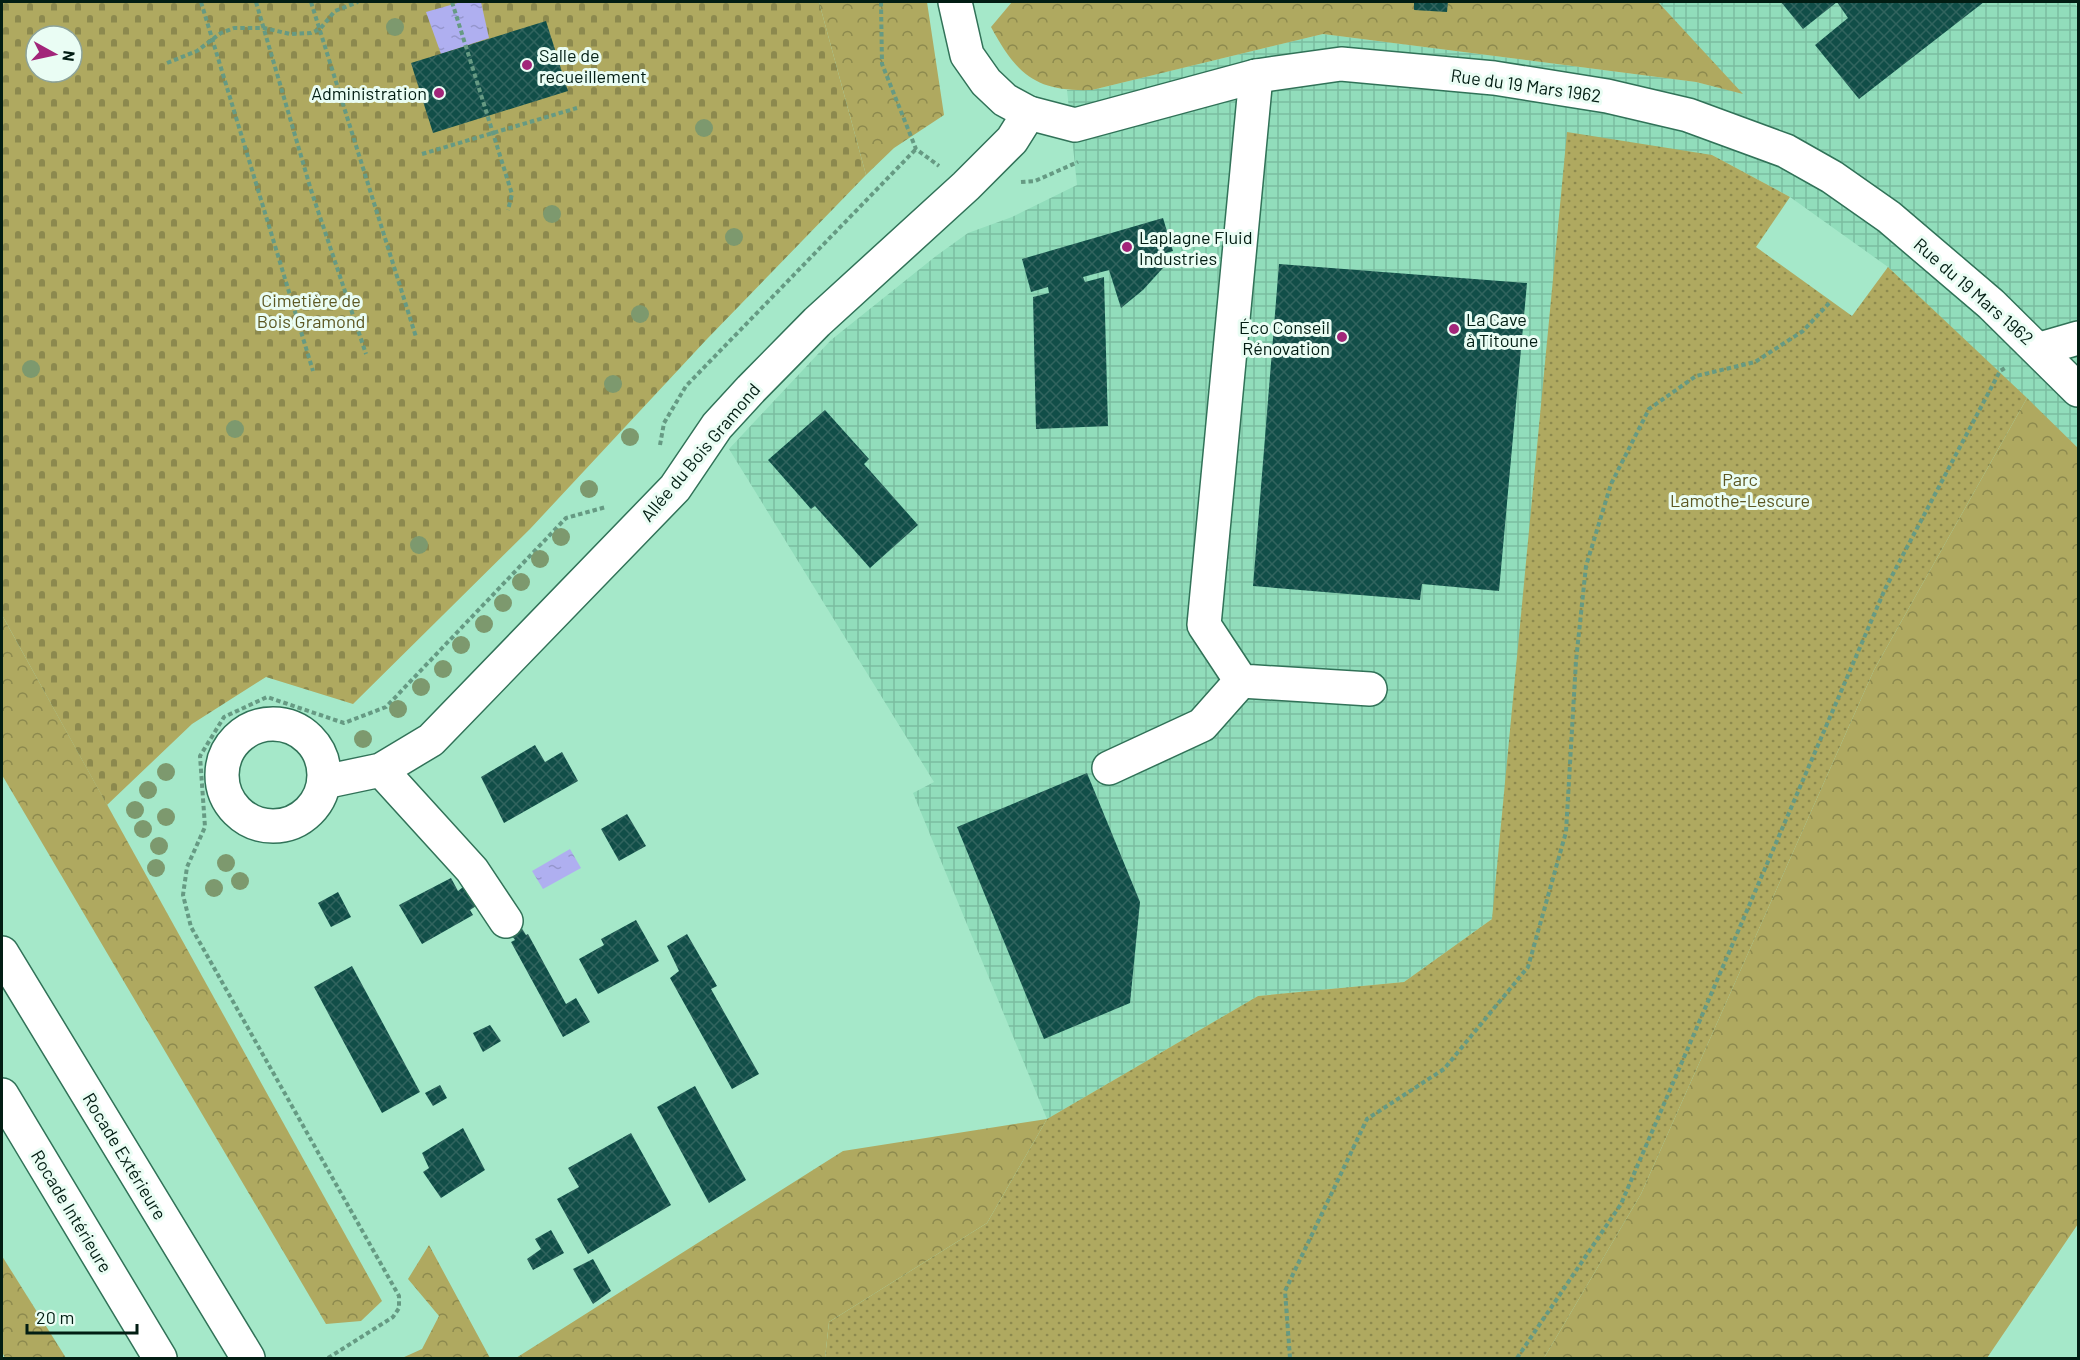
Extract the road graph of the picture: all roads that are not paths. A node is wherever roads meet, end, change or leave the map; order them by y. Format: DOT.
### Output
graph roads {
  1 [pos="955,2"];
  2 [pos="1256,76"];
  3 [pos="1029,112"];
  4 [pos="2079,338"];
  5 [pos="2040,349"];
  6 [pos="2079,390"];
  7 [pos="1240,681"];
  8 [pos="1370,688"];
  9 [pos="1109,768"];
  10 [pos="381,770"];
  11 [pos="324,782"];
  12 [pos="506,921"];
  13 [pos="2,953"];
  14 [pos="2,1095"];
  15 [pos="160,1359"];
  16 [pos="248,1359"];
  1 -- 3 [label="main road, Rue du 19 Mars 1962"];
  2 -- 3 [label="main road, Rue du 19 Mars 1962"];
  2 -- 5 [label="main road, Rue du 19 Mars 1962"];
  2 -- 7 [label="main road"];
  3 -- 10 [label="main road, Allée du Bois Gramond"];
  4 -- 5 [label="main road"];
  5 -- 6 [label="main road, Rue du 19 Mars 1962"];
  7 -- 8 [label="main road"];
  7 -- 9 [label="main road"];
  10 -- 11 [label="main road, Allée du Bois Gramond"];
  10 -- 12 [label="main road"];
  13 -- 16 [label="main road, Rocade Extérieure"];
  14 -- 15 [label="main road, Rocade Intérieure"];
}
